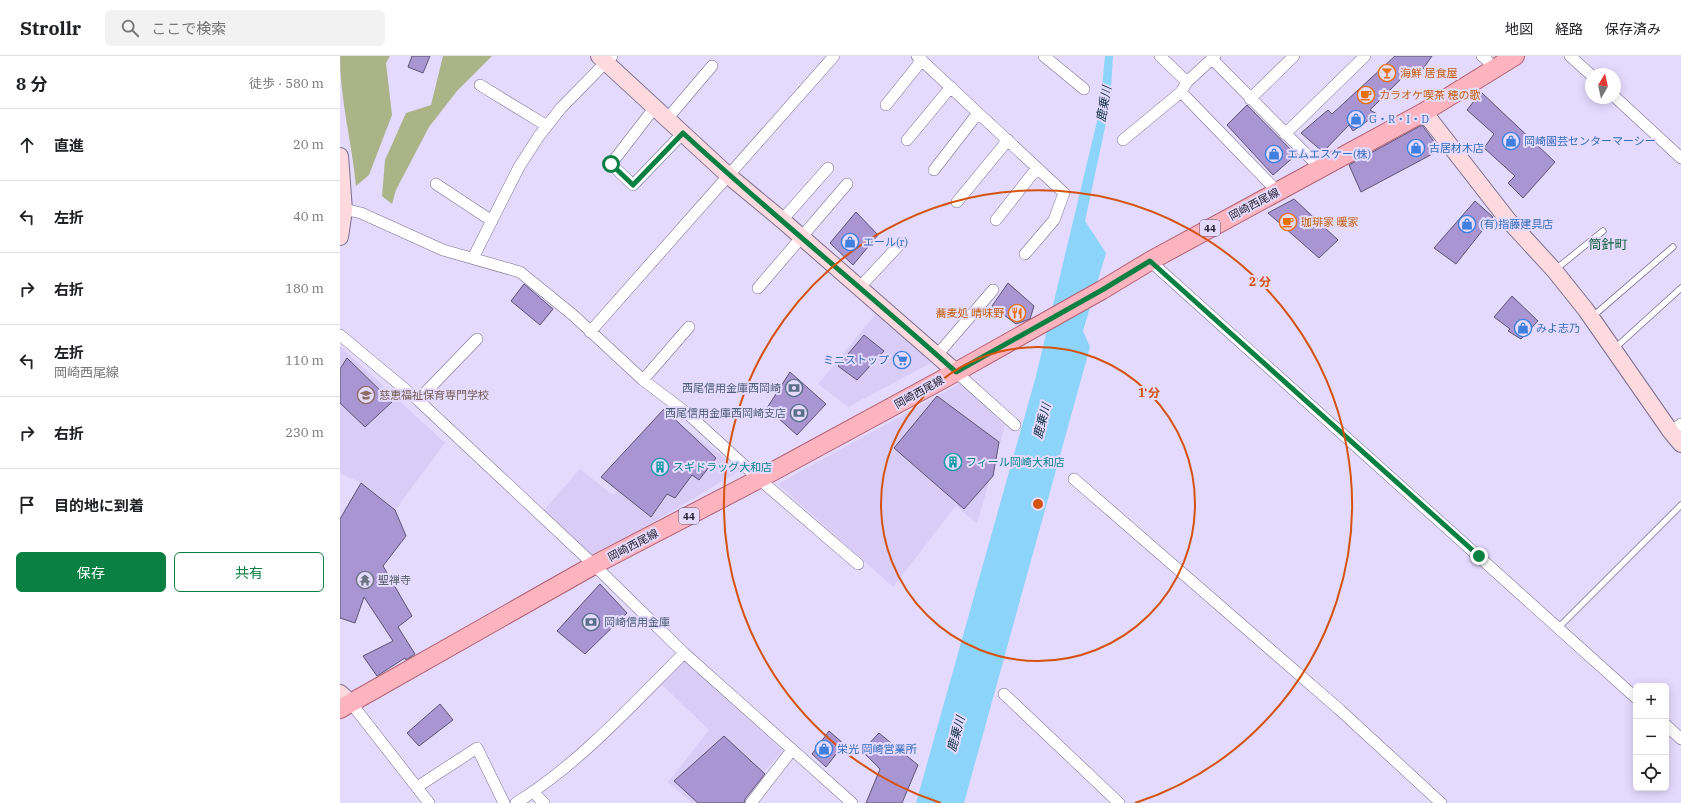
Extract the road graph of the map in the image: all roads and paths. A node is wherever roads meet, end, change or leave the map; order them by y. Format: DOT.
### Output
graph roads {
  1 [pos="834,56"];
  2 [pos="1044,56"];
  3 [pos="1160,56"];
  4 [pos="1294,56"];
  5 [pos="1365,56"];
  6 [pos="1515,56"];
  7 [pos="1570,56"];
  8 [pos="606,58"];
  9 [pos="919,58"];
  10 [pos="1213,58"];
  11 [pos="1488,63"];
  12 [pos="712,66"];
  13 [pos="1585,70"];
  14 [pos="1187,82"];
  15 [pos="480,85"];
  16 [pos="950,87"];
  17 [pos="1084,89"];
  18 [pos="1181,92"];
  19 [pos="1250,98"];
  20 [pos="1621,103"];
  21 [pos="886,105"];
  22 [pos="655,107"];
  23 [pos="1424,112"];
  24 [pos="978,113"];
  25 [pos="667,119"];
  26 [pos="547,126"];
  27 [pos="683,133"];
  28 [pos="1285,134"];
  29 [pos="907,140"];
  30 [pos="1008,140"];
  31 [pos="1123,140"];
  32 [pos="340,156"];
  33 [pos="1681,158"];
  34 [pos="828,168"];
  35 [pos="1038,168"];
  36 [pos="1320,168"];
  37 [pos="934,170"];
  38 [pos="729,176"];
  39 [pos="436,184"];
  40 [pos="847,184"];
  41 [pos="1278,192"];
  42 [pos="957,202"];
  43 [pos="342,209"];
  44 [pos="782,220"];
  45 [pos="996,220"];
  46 [pos="492,221"];
  47 [pos="1603,231"];
  48 [pos="340,237"];
  49 [pos="800,237"];
  50 [pos="901,243"];
  51 [pos="1672,247"];
  52 [pos="1025,254"];
  53 [pos="472,258"];
  54 [pos="1150,261"];
  55 [pos="1554,270"];
  56 [pos="758,288"];
  57 [pos="859,288"];
  58 [pos="1681,288"];
  59 [pos="993,290"];
  60 [pos="1592,317"];
  61 [pos="689,327"];
  62 [pos="590,332"];
  63 [pos="340,335"];
  64 [pos="478,339"];
  65 [pos="1614,349"];
  66 [pos="937,355"];
  67 [pos="956,372"];
  68 [pos="644,380"];
  69 [pos="418,400"];
  70 [pos="1014,425"];
  71 [pos="1676,428"];
  72 [pos="1681,444"];
  73 [pos="759,479"];
  74 [pos="1074,479"];
  75 [pos="1681,505"];
  76 [pos="858,564"];
  77 [pos="594,565"];
  78 [pos="1558,628"];
  79 [pos="684,653"];
  80 [pos="1004,694"];
  81 [pos="1633,695"];
  82 [pos="344,702"];
  83 [pos="1669,728"];
  84 [pos="1681,739"];
  85 [pos="792,750"];
  86 [pos="417,787"];
  87 [pos="533,792"];
  88 [pos="429,803"];
  89 [pos="504,803"];
  90 [pos="516,803"];
  91 [pos="544,803"];
  92 [pos="751,803"];
  93 [pos="852,803"];
  94 [pos="1119,803"];
  95 [pos="1441,803"];
  1 -- 38 [label="street"];
  2 -- 17 [label="street"];
  3 -- 14 [label="street"];
  4 -- 19 [label="street"];
  5 -- 28 [label="street"];
  6 -- 11 [label="main road, 岡崎西尾線 / 44"];
  7 -- 13 [label="street"];
  8 -- 22 [label="street"];
  8 -- 26 [label="street"];
  9 -- 16 [label="street"];
  9 -- 21 [label="street"];
  10 -- 14 [label="street"];
  10 -- 19 [label="street"];
  11 -- 23 [label="main road, 岡崎西尾線 / 44"];
  12 -- 25 [label="street"];
  14 -- 18 [label="street"];
  15 -- 26 [label="street"];
  16 -- 24 [label="street"];
  16 -- 29 [label="street"];
  18 -- 31 [label="street"];
  18 -- 41 [label="street"];
  19 -- 28 [label="street"];
  20 -- 33 [label="street"];
  22 -- 25 [label="street"];
  22 -- 27 [label="street"];
  23 -- 36 [label="main road, 岡崎西尾線 / 44"];
  23 -- 55 [label="street"];
  24 -- 30 [label="street"];
  24 -- 37 [label="street"];
  25 -- 27 [label="street"];
  26 -- 46 [label="street"];
  27 -- 38 [label="street"];
  28 -- 36 [label="street"];
  30 -- 35 [label="street"];
  30 -- 42 [label="street"];
  32 -- 43 [label="street"];
  34 -- 44 [label="street"];
  35 -- 45 [label="street"];
  35 -- 52 [label="street"];
  36 -- 41 [label="main road, 岡崎西尾線 / 44"];
  38 -- 44 [label="street"];
  38 -- 62 [label="street"];
  39 -- 46 [label="street"];
  40 -- 49 [label="street"];
  41 -- 54 [label="main road, 岡崎西尾線 / 44"];
  43 -- 48 [label="street"];
  43 -- 53 [label="street"];
  44 -- 49 [label="street"];
  46 -- 53 [label="street"];
  47 -- 55 [label="lane"];
  49 -- 56 [label="street"];
  49 -- 57 [label="street"];
  50 -- 57 [label="street"];
  51 -- 60 [label="lane"];
  53 -- 62 [label="street"];
  54 -- 67 [label="main road, 岡崎西尾線 / 44"];
  54 -- 78 [label="street"];
  55 -- 60 [label="street"];
  57 -- 66 [label="street"];
  58 -- 65 [label="lane"];
  59 -- 66 [label="street"];
  60 -- 65 [label="street"];
  61 -- 68 [label="street"];
  62 -- 68 [label="street"];
  63 -- 69 [label="street"];
  64 -- 69 [label="street"];
  65 -- 71 [label="street"];
  66 -- 67 [label="street"];
  67 -- 70 [label="street"];
  67 -- 73 [label="main road, 岡崎西尾線 / 44"];
  68 -- 73 [label="street"];
  69 -- 77 [label="street"];
  71 -- 72 [label="street"];
  73 -- 76 [label="street"];
  73 -- 77 [label="main road, 岡崎西尾線 / 44"];
  74 -- 95 [label="street"];
  75 -- 78 [label="lane"];
  77 -- 79 [label="street"];
  77 -- 82 [label="main road, 岡崎西尾線 / 44"];
  78 -- 81 [label="street"];
  79 -- 85 [label="street"];
  79 -- 87 [label="street"];
  80 -- 94 [label="street"];
  82 -- 86 [label="street"];
  83 -- 84 [label="street"];
  85 -- 92 [label="street"];
  85 -- 93 [label="street"];
  86 -- 88 [label="street"];
  86 -- 89 [label="street"];
  87 -- 90 [label="street"];
  87 -- 91 [label="street"];
}
